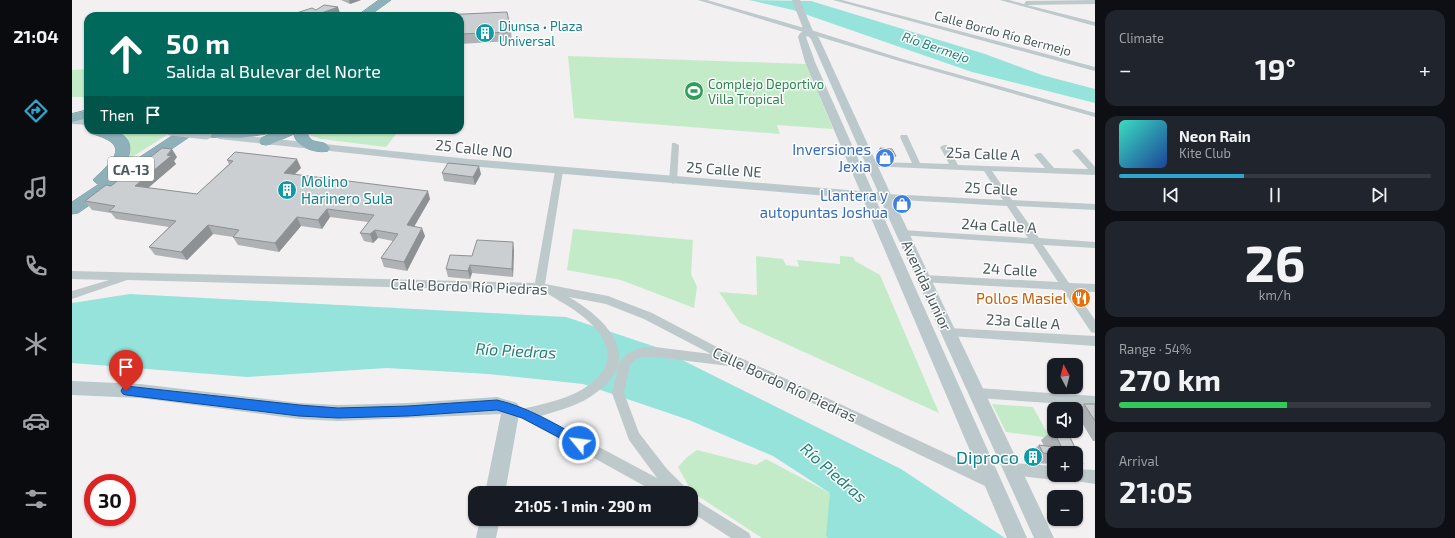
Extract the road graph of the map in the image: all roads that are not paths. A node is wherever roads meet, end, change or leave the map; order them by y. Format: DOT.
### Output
graph roads {
  1 [pos="377,0"];
  2 [pos="386,0"];
  3 [pos="701,0"];
  4 [pos="796,0"];
  5 [pos="836,0"];
  6 [pos="1002,0"];
  7 [pos="1024,1"];
  8 [pos="1095,2"];
  9 [pos="1032,8"];
  10 [pos="359,12"];
  11 [pos="368,12"];
  12 [pos="1095,24"];
  13 [pos="809,30"];
  14 [pos="1095,69"];
  15 [pos="1095,114"];
  16 [pos="72,118"];
  17 [pos="84,122"];
  18 [pos="72,124"];
  19 [pos="84,124"];
  20 [pos="109,134"];
  21 [pos="174,134"];
  22 [pos="184,134"];
  23 [pos="208,134"];
  24 [pos="300,134"];
  25 [pos="267,136"];
  26 [pos="904,138"];
  27 [pos="675,145"];
  28 [pos="944,147"];
  29 [pos="323,148"];
  30 [pos="1076,151"];
  31 [pos="1038,155"];
  32 [pos="871,164"];
  33 [pos="917,165"];
  34 [pos="955,167"];
  35 [pos="986,168"];
  36 [pos="1051,170"];
  37 [pos="559,171"];
  38 [pos="1095,172"];
  39 [pos="673,181"];
  40 [pos="93,186"];
  41 [pos="868,196"];
  42 [pos="886,197"];
  43 [pos="72,200"];
  44 [pos="1010,203"];
  45 [pos="1095,207"];
  46 [pos="72,209"];
  47 [pos="902,233"];
  48 [pos="1036,241"];
  49 [pos="1095,245"];
  50 [pos="72,275"];
  51 [pos="131,277"];
  52 [pos="924,279"];
  53 [pos="1066,287"];
  54 [pos="543,288"];
  55 [pos="1095,288"];
  56 [pos="72,295"];
  57 [pos="1095,329"];
  58 [pos="949,332"];
  59 [pos="1095,341"];
  60 [pos="738,362"];
  61 [pos="72,388"];
  62 [pos="977,393"];
  63 [pos="1095,401"];
  64 [pos="519,411"];
  65 [pos="1012,469"];
  66 [pos="1047,472"];
  67 [pos="1083,476"];
  68 [pos="1095,477"];
  69 [pos="992,482"];
  70 [pos="497,486"];
  71 [pos="658,486"];
  72 [pos="674,486"];
  73 [pos="698,508"];
  74 [pos="489,526"];
  75 [pos="1046,535"];
  76 [pos="486,538"];
  77 [pos="744,538"];
  78 [pos="1016,538"];
  1 -- 10 [label="highway"];
  2 -- 11 [label="highway"];
  3 -- 13 [label="street"];
  4 -- 13 [label="main road, Avenida Junior"];
  5 -- 14 [label="street, Calle Bordo Río Bermejo"];
  6 -- 9 [label="street"];
  7 -- 8 [label="street"];
  7 -- 9 [label="street"];
  9 -- 12 [label="street"];
  13 -- 15 [label="street"];
  13 -- 32 [label="main road, Avenida Junior"];
  13 -- 41 [label="main road, Avenida Junior"];
  16 -- 17 [label="highway"];
  18 -- 19 [label="highway"];
  20 -- 40 [label="highway"];
  21 -- 40 [label="highway, CA-13"];
  22 -- 46 [label="highway, CA-13"];
  23 -- 25 [label="highway"];
  24 -- 29 [label="highway"];
  25 -- 29 [label="main road, 25 Calle NO"];
  26 -- 33 [label="street"];
  27 -- 39 [label="street"];
  28 -- 34 [label="street"];
  29 -- 37 [label="main road, 25 Calle NO"];
  30 -- 38 [label="street"];
  31 -- 36 [label="street"];
  32 -- 33 [label="street, 25a Calle A"];
  32 -- 42 [label="main road, Avenida Junior"];
  33 -- 34 [label="street, 25a Calle A"];
  34 -- 35 [label="street, 25a Calle A"];
  35 -- 36 [label="street, 25a Calle A"];
  35 -- 44 [label="street"];
  36 -- 38 [label="street, 25a Calle A"];
  37 -- 39 [label="main road, 25 Calle NE"];
  37 -- 54 [label="street"];
  39 -- 41 [label="main road, 25 Calle NE"];
  40 -- 43 [label="highway, CA-13"];
  41 -- 42 [label="main road, 25 Calle NE"];
  41 -- 69 [label="main road, Avenida Junior"];
  42 -- 44 [label="street, 25 Calle"];
  42 -- 47 [label="main road, Avenida Junior"];
  44 -- 45 [label="street, 25 Calle"];
  44 -- 48 [label="street"];
  47 -- 48 [label="street, 24a Calle A"];
  47 -- 52 [label="main road, Avenida Junior"];
  48 -- 49 [label="street, 24a Calle A"];
  48 -- 53 [label="street"];
  50 -- 51 [label="street, Calle Bordo Río Piedras"];
  51 -- 54 [label="street, Calle Bordo Río Piedras"];
  51 -- 56 [label="street"];
  52 -- 53 [label="street, 24 Calle"];
  52 -- 58 [label="main road, Avenida Junior"];
  53 -- 55 [label="street, 24 Calle"];
  53 -- 57 [label="street"];
  54 -- 60 [label="street, Calle Bordo Río Piedras"];
  54 -- 64 [label="street"];
  58 -- 59 [label="street, 23a Calle A"];
  58 -- 62 [label="main road, Avenida Junior"];
  60 -- 69 [label="street, Calle Bordo Río Piedras"];
  60 -- 72 [label="street"];
  61 -- 64 [label="main road"];
  62 -- 63 [label="street"];
  62 -- 65 [label="main road, Avenida Junior"];
  64 -- 70 [label="main road"];
  64 -- 71 [label="street"];
  65 -- 66 [label="street"];
  65 -- 75 [label="main road, Avenida Junior"];
  67 -- 68 [label="street"];
  69 -- 78 [label="main road, Avenida Junior"];
  73 -- 77 [label="street"];
  74 -- 76 [label="main road"];
}
